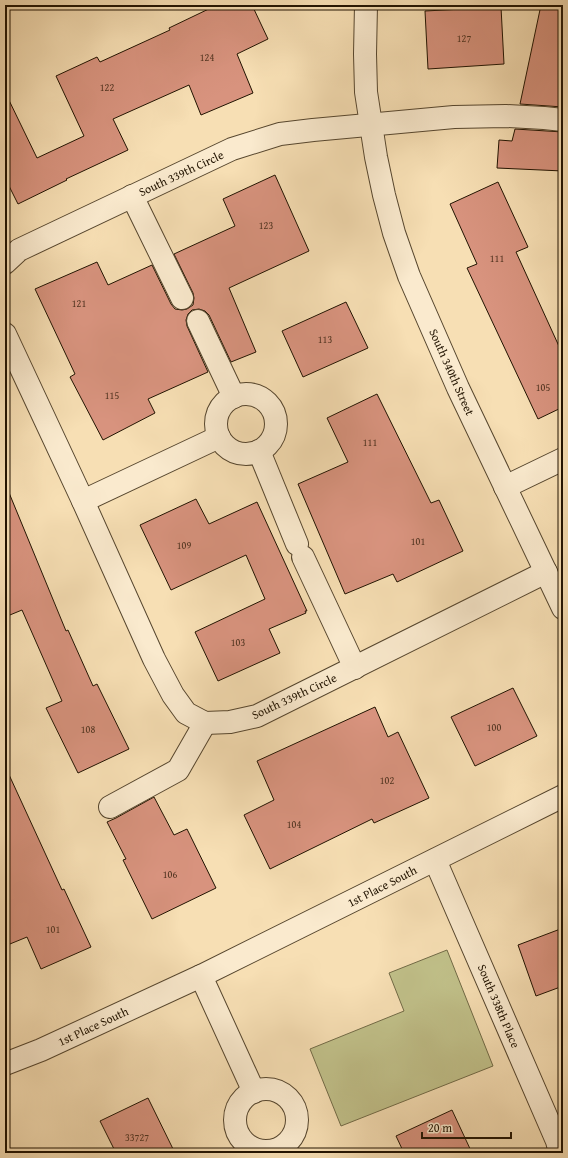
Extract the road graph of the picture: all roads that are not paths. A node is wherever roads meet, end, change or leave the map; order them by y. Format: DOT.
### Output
graph roads {
  1 [pos="366,5"];
  2 [pos="563,120"];
  3 [pos="371,125"];
  4 [pos="132,196"];
  5 [pos="5,263"];
  6 [pos="182,298"];
  7 [pos="198,321"];
  8 [pos="5,334"];
  9 [pos="234,397"];
  10 [pos="219,437"];
  11 [pos="260,451"];
  12 [pos="563,459"];
  13 [pos="505,487"];
  14 [pos="83,501"];
  15 [pos="546,572"];
  16 [pos="563,608"];
  17 [pos="354,668"];
  18 [pos="205,724"];
  19 [pos="563,796"];
  20 [pos="110,807"];
  21 [pos="435,860"];
  22 [pos="202,976"];
  23 [pos="5,1064"];
  24 [pos="254,1092"];
  25 [pos="560,1153"];
  1 -- 3 [label="street, South 340th Street"];
  2 -- 3 [label="street"];
  3 -- 4 [label="street, South 339th Circle"];
  3 -- 13 [label="street, South 340th Street"];
  4 -- 5 [label="street, South 339th Circle"];
  4 -- 6 [label="street"];
  7 -- 9 [label="street"];
  8 -- 14 [label="street"];
  9 -- 10 [label="street"];
  9 -- 11 [label="street"];
  10 -- 11 [label="street"];
  10 -- 14 [label="street"];
  11 -- 17 [label="street"];
  12 -- 13 [label="street"];
  13 -- 15 [label="street, South 340th Street"];
  14 -- 18 [label="street"];
  15 -- 16 [label="street, South 340th Street"];
  15 -- 17 [label="street, South 339th Circle"];
  17 -- 18 [label="street, South 339th Circle"];
  18 -- 20 [label="street"];
  19 -- 21 [label="street, 1st Place South"];
  21 -- 22 [label="street, 1st Place South"];
  21 -- 25 [label="street, South 338th Place"];
  22 -- 23 [label="street, 1st Place South"];
  22 -- 24 [label="street"];
}
